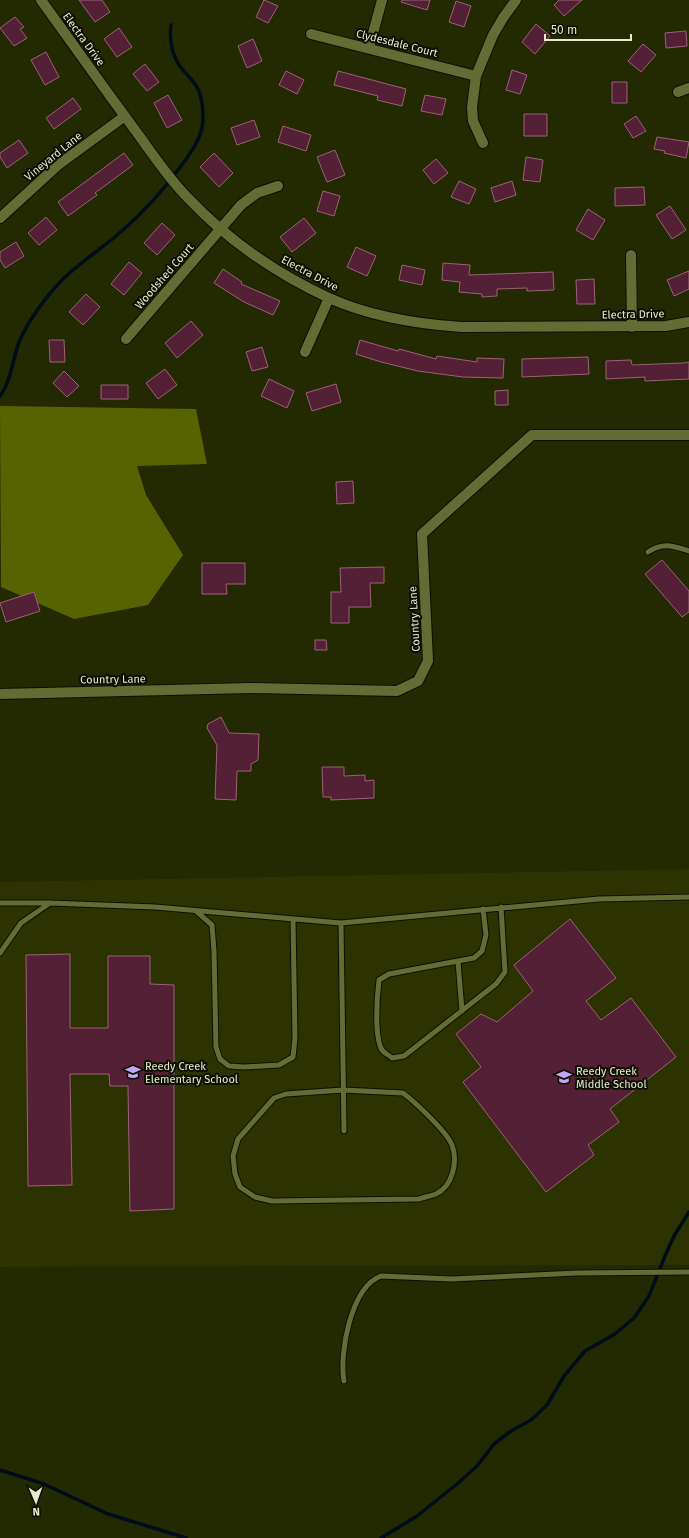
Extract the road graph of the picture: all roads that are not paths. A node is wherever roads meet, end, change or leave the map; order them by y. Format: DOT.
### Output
graph roads {
  1 [pos="41,0"];
  2 [pos="382,0"];
  3 [pos="516,0"];
  4 [pos="311,34"];
  5 [pos="370,48"];
  6 [pos="476,76"];
  7 [pos="689,88"];
  8 [pos="678,92"];
  9 [pos="125,116"];
  10 [pos="483,144"];
  11 [pos="278,186"];
  12 [pos="0,218"];
  13 [pos="220,229"];
  14 [pos="631,255"];
  15 [pos="329,298"];
  16 [pos="689,322"];
  17 [pos="632,327"];
  18 [pos="126,339"];
  19 [pos="305,352"];
  20 [pos="689,435"];
  21 [pos="689,551"];
  22 [pos="648,552"];
  23 [pos="0,694"];
  24 [pos="689,897"];
  25 [pos="0,903"];
  26 [pos="50,903"];
  27 [pos="501,907"];
  28 [pos="483,909"];
  29 [pos="196,911"];
  30 [pos="293,919"];
  31 [pos="341,923"];
  32 [pos="0,953"];
  33 [pos="458,961"];
  34 [pos="462,1011"];
  35 [pos="343,1090"];
  36 [pos="344,1131"];
  37 [pos="689,1272"];
  38 [pos="344,1382"];
  1 -- 9 [label="street, Electra Drive"];
  2 -- 5 [label="street"];
  3 -- 6 [label="street"];
  4 -- 5 [label="street, Clydesdale Court"];
  5 -- 6 [label="street, Clydesdale Court"];
  6 -- 10 [label="street"];
  7 -- 8 [label="street"];
  9 -- 12 [label="street, Vineyard Lane"];
  9 -- 13 [label="street, Electra Drive"];
  11 -- 13 [label="street, Woodshed Court"];
  13 -- 15 [label="street, Electra Drive"];
  13 -- 18 [label="street, Woodshed Court"];
  14 -- 17 [label="street"];
  15 -- 17 [label="street, Electra Drive"];
  15 -- 19 [label="street"];
  16 -- 17 [label="street, Electra Drive"];
  20 -- 23 [label="street, Country Lane"];
  21 -- 22 [label="lane"];
  24 -- 27 [label="lane"];
  25 -- 26 [label="lane"];
  26 -- 29 [label="lane"];
  26 -- 32 [label="lane"];
  27 -- 28 [label="lane"];
  27 -- 34 [label="lane"];
  28 -- 31 [label="lane"];
  28 -- 33 [label="lane"];
  29 -- 30 [label="lane"];
  29 -- 30 [label="lane"];
  30 -- 31 [label="lane"];
  31 -- 35 [label="lane"];
  33 -- 34 [label="lane"];
  33 -- 34 [label="lane"];
  35 -- 35 [label="lane"];
  35 -- 36 [label="lane"];
  37 -- 38 [label="lane"];
}
